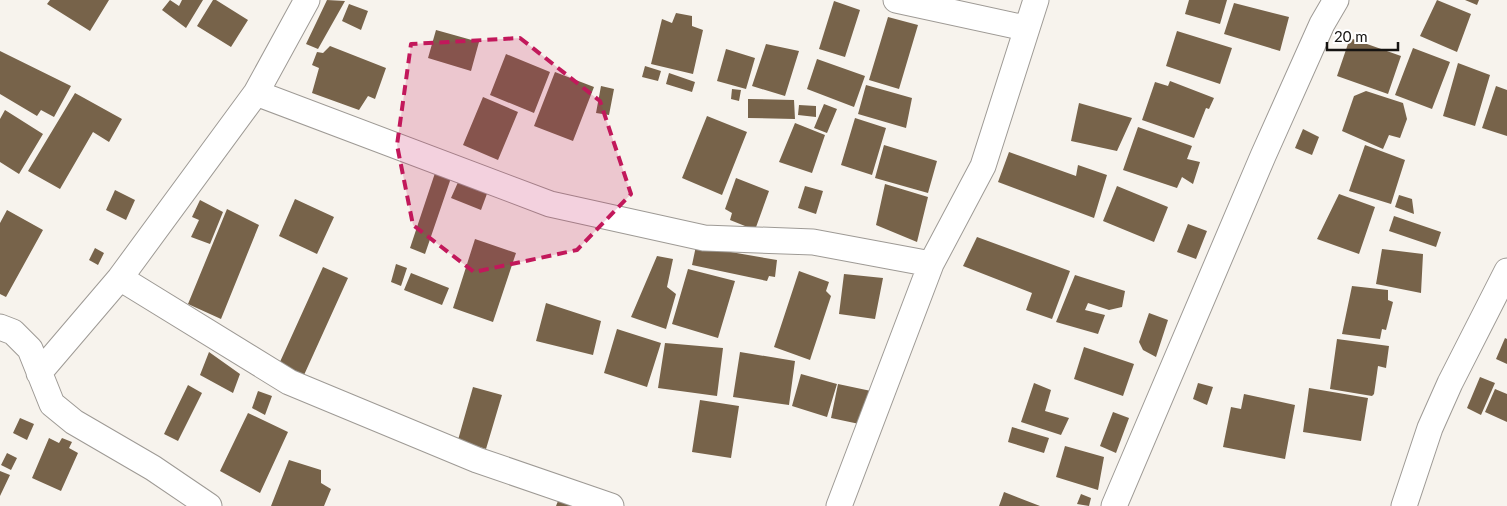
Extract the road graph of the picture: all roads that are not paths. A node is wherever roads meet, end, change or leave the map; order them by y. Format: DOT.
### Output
graph roads {
  1 [pos="307,0"];
  2 [pos="896,0"];
  3 [pos="1036,0"];
  4 [pos="1336,0"];
  5 [pos="1025,28"];
  6 [pos="256,92"];
  7 [pos="931,264"];
  8 [pos="1507,271"];
  9 [pos="120,278"];
  10 [pos="0,327"];
  11 [pos="39,373"];
  12 [pos="210,506"];
  13 [pos="611,506"];
  14 [pos="840,506"];
  15 [pos="1114,506"];
  16 [pos="1404,506"];
  1 -- 6 [label="street"];
  2 -- 5 [label="street"];
  3 -- 5 [label="street"];
  4 -- 15 [label="street"];
  5 -- 7 [label="street"];
  6 -- 7 [label="street"];
  6 -- 9 [label="street"];
  7 -- 14 [label="street"];
  8 -- 16 [label="street"];
  9 -- 11 [label="street"];
  9 -- 13 [label="street"];
  10 -- 11 [label="street"];
  11 -- 12 [label="street"];
}
